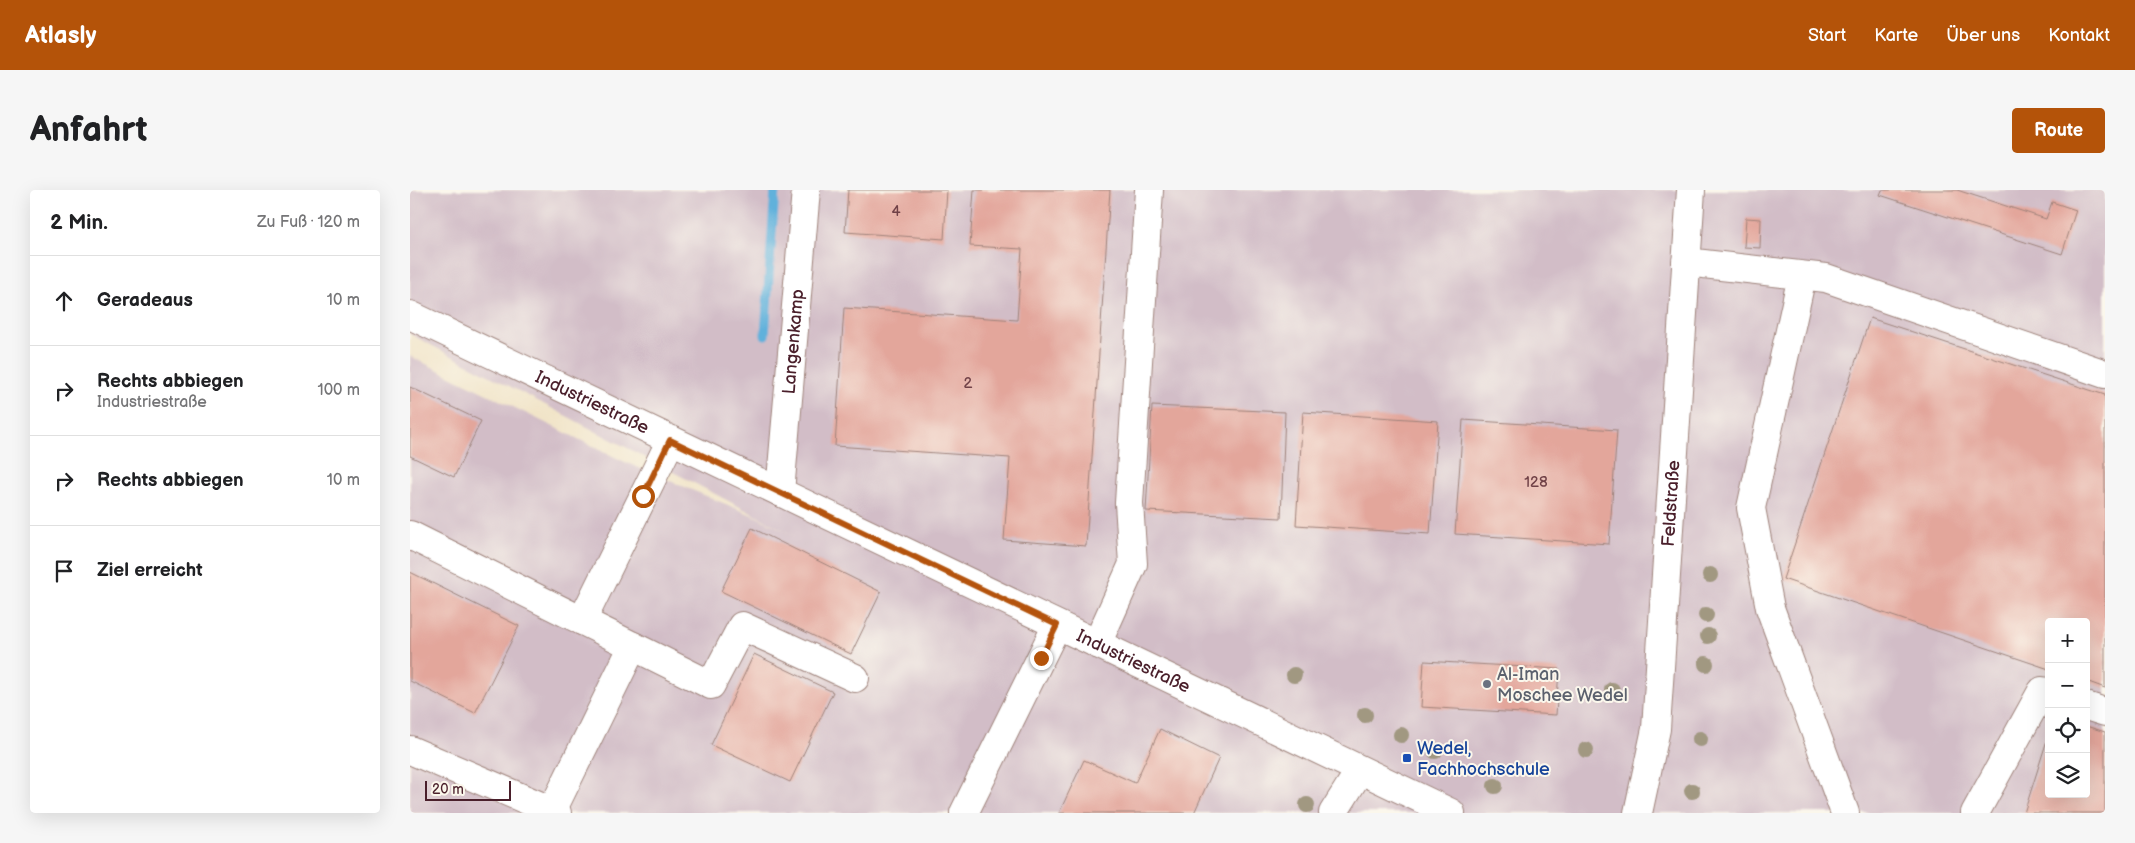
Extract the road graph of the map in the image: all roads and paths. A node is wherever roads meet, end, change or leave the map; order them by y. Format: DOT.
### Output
graph roads {
  1 [pos="806,190"];
  2 [pos="1149,190"];
  3 [pos="1691,190"];
  4 [pos="1686,262"];
  5 [pos="1802,276"];
  6 [pos="410,316"];
  7 [pos="2105,374"];
  8 [pos="670,440"];
  9 [pos="780,492"];
  10 [pos="410,535"];
  11 [pos="582,621"];
  12 [pos="1057,625"];
  13 [pos="1097,644"];
  14 [pos="633,646"];
  15 [pos="855,678"];
  16 [pos="2045,692"];
  17 [pos="2090,707"];
  18 [pos="2105,712"];
  19 [pos="410,750"];
  20 [pos="1360,770"];
  21 [pos="555,812"];
  22 [pos="964,813"];
  23 [pos="1333,813"];
  24 [pos="1451,813"];
  25 [pos="1638,813"];
  26 [pos="1846,813"];
  27 [pos="1975,813"];
  1 -- 9 [label="street, Langenkamp"];
  2 -- 13 [label="street"];
  3 -- 4 [label="street, Feldstraße"];
  4 -- 5 [label="street"];
  4 -- 25 [label="street, Feldstraße"];
  5 -- 7 [label="street"];
  5 -- 26 [label="street"];
  6 -- 8 [label="street, Industriestraße"];
  8 -- 9 [label="street, Industriestraße"];
  8 -- 11 [label="street"];
  9 -- 12 [label="street, Industriestraße"];
  10 -- 11 [label="street"];
  11 -- 14 [label="street"];
  12 -- 13 [label="street, Industriestraße"];
  12 -- 22 [label="street"];
  13 -- 20 [label="street, Industriestraße"];
  14 -- 15 [label="street"];
  14 -- 21 [label="street"];
  16 -- 27 [label="street"];
  17 -- 18 [label="street"];
  19 -- 21 [label="street"];
  20 -- 23 [label="street"];
  20 -- 24 [label="street, Industriestraße"];
}
